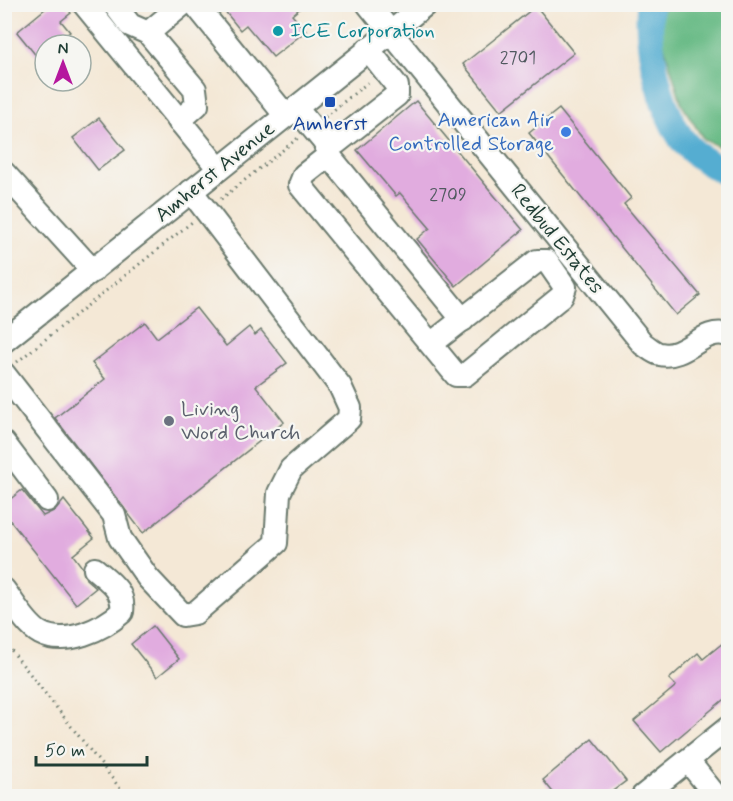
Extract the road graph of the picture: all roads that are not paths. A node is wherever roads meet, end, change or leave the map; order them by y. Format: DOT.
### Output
graph roads {
  1 [pos="84,4"];
  2 [pos="114,4"];
  3 [pos="183,4"];
  4 [pos="195,4"];
  5 [pos="368,4"];
  6 [pos="426,4"];
  7 [pos="390,32"];
  8 [pos="148,33"];
  9 [pos="368,50"];
  10 [pos="291,112"];
  11 [pos="179,121"];
  12 [pos="326,148"];
  13 [pos="219,169"];
  14 [pos="4,173"];
  15 [pos="191,191"];
  16 [pos="93,271"];
  17 [pos="463,320"];
  18 [pos="729,335"];
  19 [pos="4,341"];
  20 [pos="431,344"];
  21 [pos="4,374"];
  22 [pos="6,446"];
  23 [pos="47,500"];
  24 [pos="95,568"];
  25 [pos="4,590"];
  26 [pos="729,728"];
  27 [pos="688,760"];
  28 [pos="643,796"];
  29 [pos="716,796"];
  1 -- 11 [label="street"];
  2 -- 8 [label="street"];
  3 -- 8 [label="street"];
  4 -- 10 [label="street"];
  5 -- 7 [label="street, Redbud Estates"];
  6 -- 7 [label="street, Amherst Avenue"];
  7 -- 9 [label="street, Amherst Avenue"];
  7 -- 18 [label="street, Redbud Estates"];
  8 -- 11 [label="street"];
  9 -- 10 [label="street, Amherst Avenue"];
  9 -- 12 [label="street"];
  10 -- 12 [label="street"];
  10 -- 13 [label="street, Amherst Avenue"];
  11 -- 13 [label="street"];
  12 -- 17 [label="street"];
  12 -- 20 [label="street"];
  13 -- 15 [label="street, Amherst Avenue"];
  14 -- 16 [label="street"];
  15 -- 16 [label="street, Amherst Avenue"];
  15 -- 21 [label="street"];
  16 -- 19 [label="street, Amherst Avenue"];
  17 -- 20 [label="street"];
  17 -- 20 [label="street"];
  22 -- 23 [label="street"];
  24 -- 25 [label="street"];
  26 -- 27 [label="street"];
  27 -- 28 [label="street"];
  27 -- 29 [label="street"];
}
